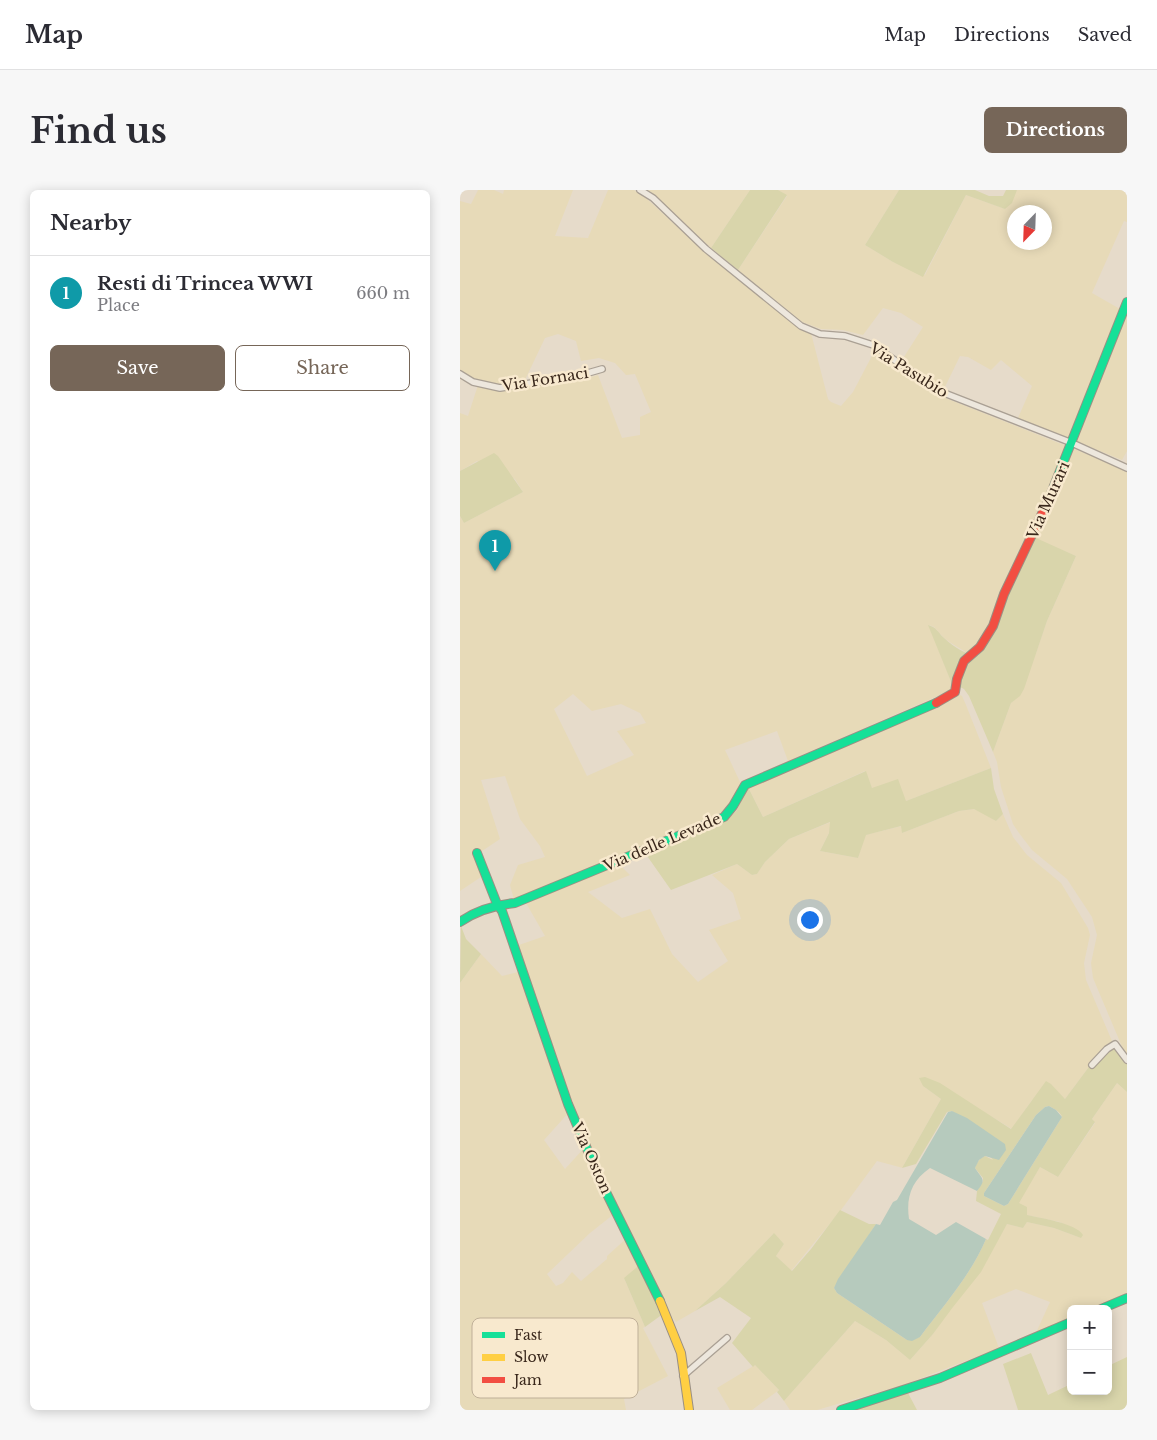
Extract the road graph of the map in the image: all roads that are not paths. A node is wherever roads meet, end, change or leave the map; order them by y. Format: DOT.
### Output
graph roads {
  1 [pos="640,190"];
  2 [pos="1127,302"];
  3 [pos="602,369"];
  4 [pos="460,374"];
  5 [pos="1072,443"];
  6 [pos="1127,468"];
  7 [pos="956,689"];
  8 [pos="477,854"];
  9 [pos="497,904"];
  10 [pos="460,922"];
  11 [pos="1127,1060"];
  12 [pos="1092,1065"];
  13 [pos="1127,1298"];
  14 [pos="1110,1305"];
  15 [pos="1067,1324"];
  16 [pos="726,1338"];
  17 [pos="682,1376"];
  18 [pos="689,1410"];
  19 [pos="841,1410"];
  1 -- 5 [label="street, Via Pasubio"];
  2 -- 5 [label="street, Via Murari"];
  3 -- 4 [label="street, Via Fornaci"];
  5 -- 6 [label="street, Via Pasubio"];
  5 -- 7 [label="street, Via Murari"];
  7 -- 9 [label="street, Via delle Levade"];
  8 -- 9 [label="street"];
  9 -- 10 [label="street, Via delle Levade"];
  9 -- 17 [label="street, Via Oston"];
  11 -- 12 [label="street"];
  13 -- 14 [label="street"];
  15 -- 19 [label="street"];
  16 -- 17 [label="street"];
  17 -- 18 [label="street, Via Oston"];
}
